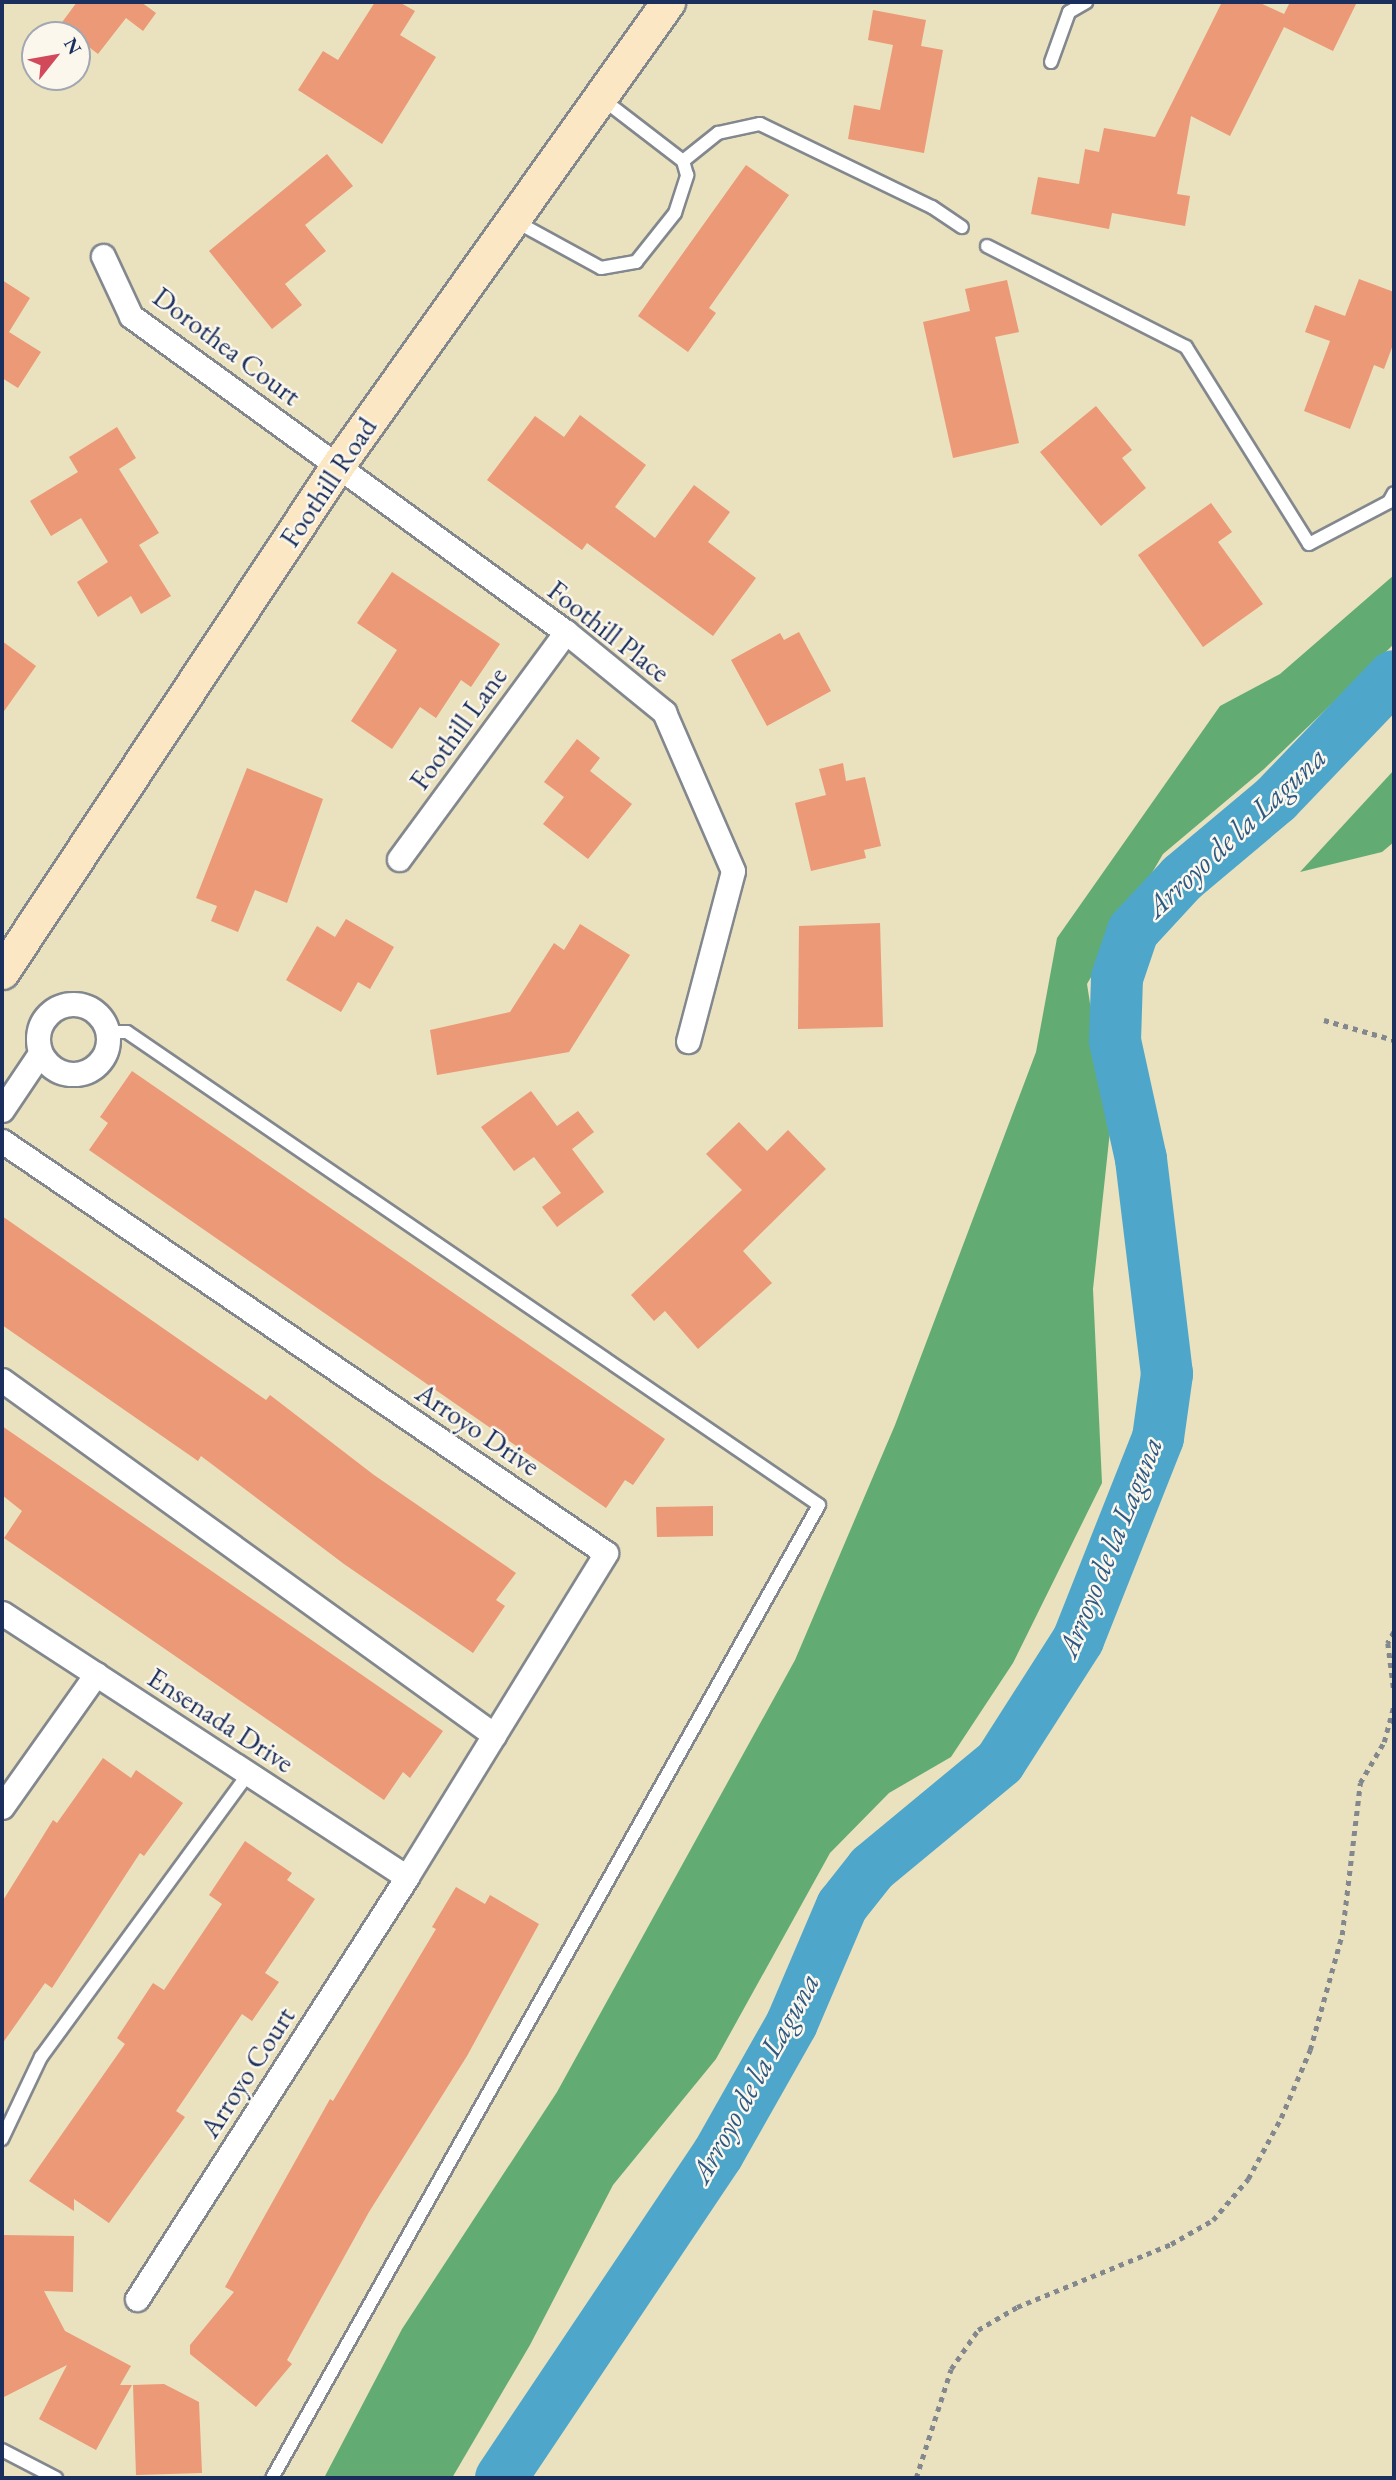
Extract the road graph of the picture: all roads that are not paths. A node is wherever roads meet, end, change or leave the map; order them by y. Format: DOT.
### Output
graph roads {
  1 [pos="668,2"];
  2 [pos="1086,2"];
  3 [pos="1051,62"];
  4 [pos="600,97"];
  5 [pos="684,161"];
  6 [pos="513,220"];
  7 [pos="962,227"];
  8 [pos="987,246"];
  9 [pos="103,256"];
  10 [pos="338,466"];
  11 [pos="1394,493"];
  12 [pos="566,632"];
  13 [pos="399,859"];
  14 [pos="2,972"];
  15 [pos="107,1032"];
  16 [pos="688,1041"];
  17 [pos="39,1055"];
  18 [pos="2,1110"];
  19 [pos="2,1141"];
  20 [pos="2,1380"];
  21 [pos="2,1613"];
  22 [pos="96,1674"];
  23 [pos="494,1735"];
  24 [pos="248,1773"];
  25 [pos="2,1807"];
  26 [pos="407,1877"];
  27 [pos="2,2139"];
  28 [pos="137,2299"];
  29 [pos="2,2449"];
  30 [pos="56,2478"];
  31 [pos="272,2478"];
  1 -- 4 [label="main road, Foothill Road"];
  2 -- 3 [label="lane"];
  4 -- 5 [label="lane"];
  4 -- 6 [label="main road, Foothill Road"];
  5 -- 6 [label="lane"];
  5 -- 7 [label="lane"];
  6 -- 10 [label="main road, Foothill Road"];
  8 -- 11 [label="lane"];
  9 -- 10 [label="street, Dorothea Court"];
  10 -- 12 [label="street, Foothill Place"];
  10 -- 14 [label="main road, Foothill Road"];
  12 -- 13 [label="street, Foothill Lane"];
  12 -- 16 [label="street, Foothill Place"];
  15 -- 17 [label="street"];
  15 -- 17 [label="street"];
  15 -- 31 [label="lane"];
  17 -- 18 [label="street"];
  19 -- 23 [label="street, Arroyo Drive"];
  20 -- 23 [label="street"];
  21 -- 22 [label="street, Ensenada Drive"];
  22 -- 24 [label="street, Ensenada Drive"];
  22 -- 25 [label="street"];
  23 -- 26 [label="street, Arroyo Drive"];
  24 -- 26 [label="street, Ensenada Drive"];
  24 -- 27 [label="lane"];
  26 -- 28 [label="street, Arroyo Court"];
  29 -- 30 [label="lane"];
}
